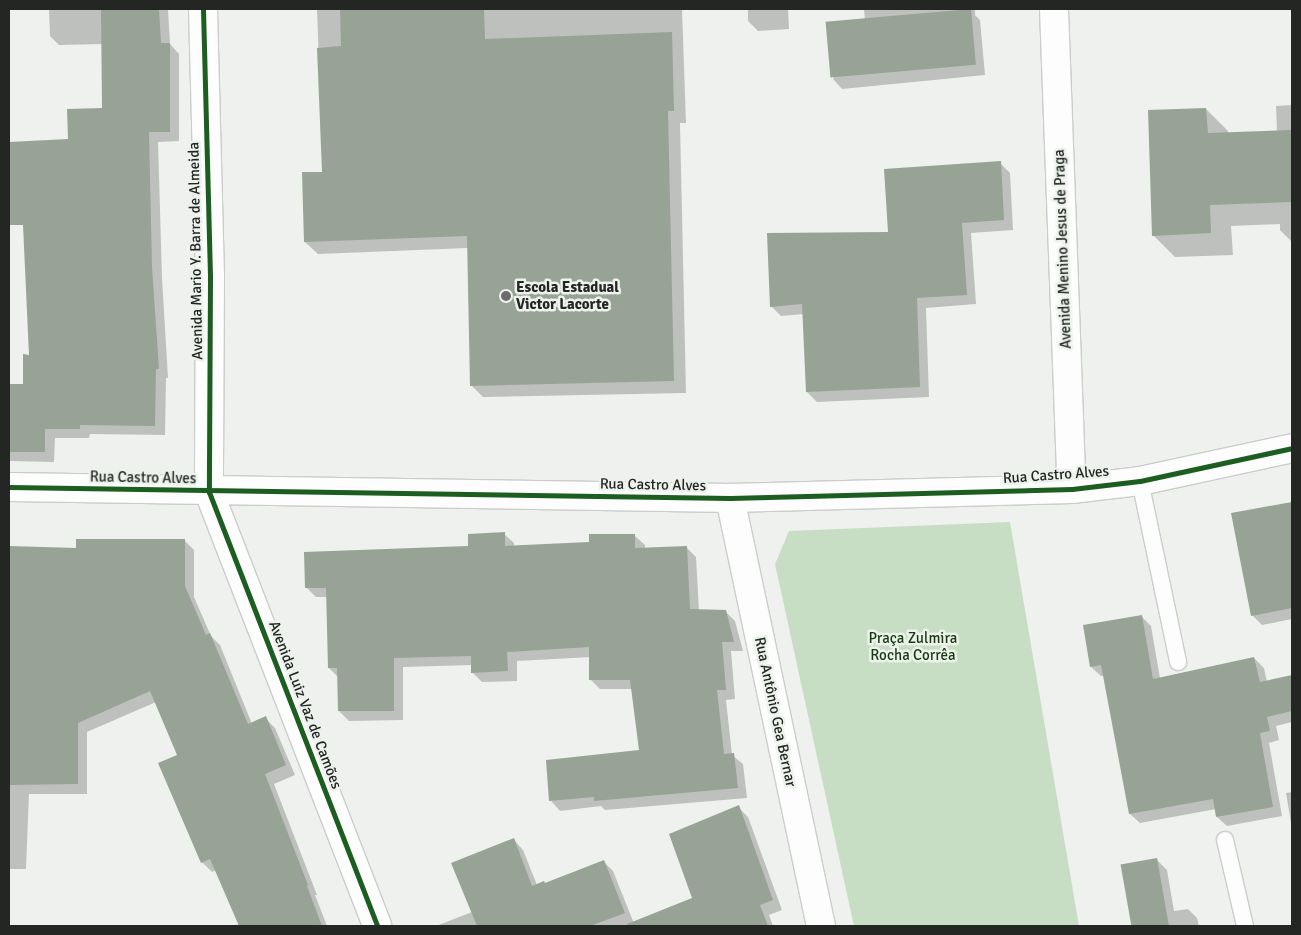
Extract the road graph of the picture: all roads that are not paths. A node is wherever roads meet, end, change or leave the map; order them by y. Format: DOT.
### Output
graph roads {
  1 [pos="203,9"];
  2 [pos="1054,9"];
  3 [pos="1292,448"];
  4 [pos="1140,481"];
  5 [pos="9,488"];
  6 [pos="1072,489"];
  7 [pos="209,492"];
  8 [pos="730,498"];
  9 [pos="1178,662"];
  10 [pos="1225,840"];
  11 [pos="377,926"];
  12 [pos="821,926"];
  13 [pos="1244,926"];
  1 -- 7 [label="street, Avenida Mario Y. Barra de Almeida"];
  2 -- 6 [label="street, Avenida Menino Jesus de Praga"];
  3 -- 4 [label="street, Rua Castro Alves"];
  4 -- 6 [label="street, Rua Castro Alves"];
  4 -- 9 [label="lane"];
  5 -- 7 [label="street, Rua Castro Alves"];
  6 -- 8 [label="street, Rua Castro Alves"];
  7 -- 8 [label="street, Rua Castro Alves"];
  7 -- 11 [label="street, Avenida Luiz Vaz de Camões"];
  8 -- 12 [label="street, Rua Antônio Gea Bernar"];
  10 -- 13 [label="lane"];
}
